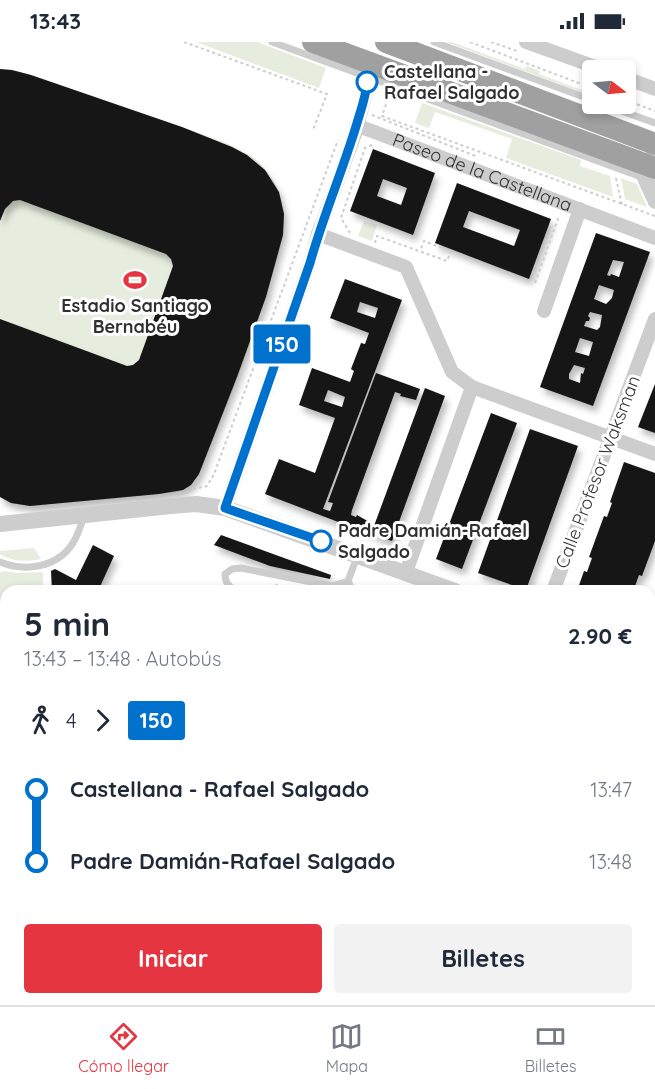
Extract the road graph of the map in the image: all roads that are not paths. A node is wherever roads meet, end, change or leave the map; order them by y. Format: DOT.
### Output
graph roads {
  1 [pos="272,42"];
  2 [pos="313,42"];
  3 [pos="386,42"];
  4 [pos="434,42"];
  5 [pos="526,42"];
  6 [pos="582,62"];
  7 [pos="364,69"];
  8 [pos="636,82"];
  9 [pos="655,89"];
  10 [pos="582,96"];
  11 [pos="630,114"];
  12 [pos="655,123"];
  13 [pos="356,125"];
  14 [pos="655,144"];
  15 [pos="650,173"];
  16 [pos="655,202"];
  17 [pos="580,209"];
  18 [pos="318,234"];
  19 [pos="655,238"];
  20 [pos="544,310"];
  21 [pos="655,319"];
  22 [pos="472,387"];
  23 [pos="611,437"];
  24 [pos="655,454"];
  25 [pos="225,508"];
  26 [pos="85,515"];
  27 [pos="0,524"];
  28 [pos="357,555"];
  29 [pos="0,562"];
  30 [pos="406,572"];
  31 [pos="348,581"];
  32 [pos="228,585"];
  33 [pos="327,585"];
  34 [pos="335,585"];
  35 [pos="350,585"];
  36 [pos="440,585"];
  37 [pos="555,585"];
  1 -- 7 [label="lane"];
  2 -- 7 [label="highway"];
  3 -- 14 [label="highway"];
  4 -- 10 [label="lane"];
  5 -- 6 [label="street"];
  7 -- 13 [label="street"];
  7 -- 15 [label="highway"];
  8 -- 9 [label="street"];
  11 -- 12 [label="lane"];
  13 -- 17 [label="street, Paseo de la Castellana"];
  13 -- 18 [label="street"];
  14 -- 15 [label="street"];
  15 -- 16 [label="street"];
  17 -- 19 [label="street, Paseo de la Castellana"];
  17 -- 20 [label="street"];
  18 -- 22 [label="street"];
  18 -- 25 [label="street"];
  21 -- 23 [label="street, Calle Profesor Waksman"];
  22 -- 23 [label="street"];
  22 -- 30 [label="street"];
  23 -- 24 [label="street"];
  23 -- 37 [label="street, Calle Profesor Waksman"];
  25 -- 26 [label="street"];
  25 -- 28 [label="street"];
  26 -- 27 [label="street"];
  26 -- 29 [label="lane"];
  28 -- 30 [label="street"];
  28 -- 31 [label="lane"];
  30 -- 36 [label="street"];
  31 -- 34 [label="lane"];
  31 -- 35 [label="lane"];
  32 -- 33 [label="lane"];
}
